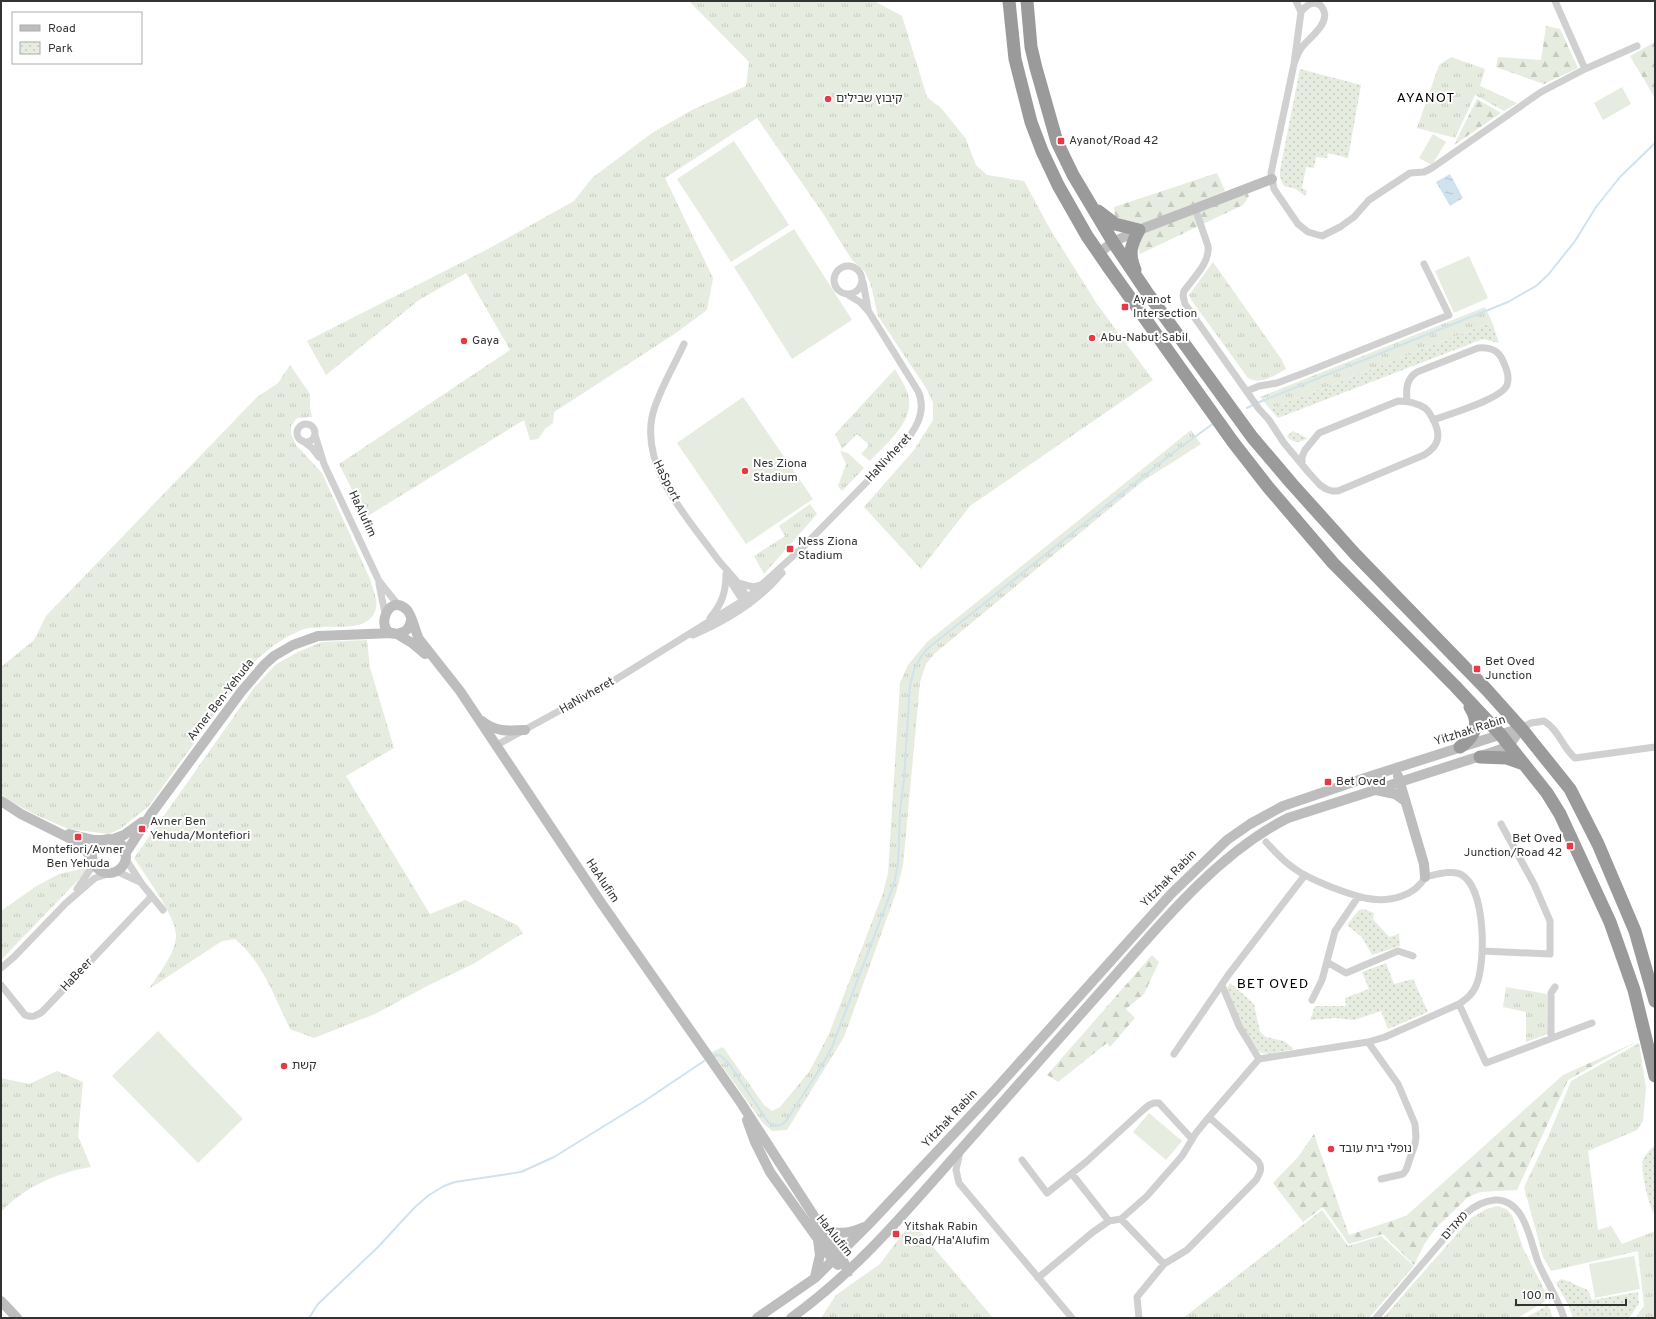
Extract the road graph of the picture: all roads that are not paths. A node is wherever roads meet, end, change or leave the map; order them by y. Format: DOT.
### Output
graph roads {
  1 [pos="1009,1"];
  2 [pos="1027,1"];
  3 [pos="1296,1"];
  4 [pos="1555,1"];
  5 [pos="1301,12"];
  6 [pos="1637,46"];
  7 [pos="1294,64"];
  8 [pos="1585,69"];
  9 [pos="1272,180"];
  10 [pos="1089,202"];
  11 [pos="1195,208"];
  12 [pos="1139,230"];
  13 [pos="1113,242"];
  14 [pos="1099,253"];
  15 [pos="1424,264"];
  16 [pos="863,280"];
  17 [pos="1146,291"];
  18 [pos="848,295"];
  19 [pos="869,312"];
  20 [pos="684,344"];
  21 [pos="1247,391"];
  22 [pos="1406,402"];
  23 [pos="1433,420"];
  24 [pos="315,435"];
  25 [pos="303,441"];
  26 [pos="1288,446"];
  27 [pos="1308,447"];
  28 [pos="324,464"];
  29 [pos="1302,464"];
  30 [pos="802,548"];
  31 [pos="720,563"];
  32 [pos="726,574"];
  33 [pos="376,575"];
  34 [pos="737,583"];
  35 [pos="763,585"];
  36 [pos="747,601"];
  37 [pos="399,606"];
  38 [pos="384,616"];
  39 [pos="411,620"];
  40 [pos="706,623"];
  41 [pos="395,633"];
  42 [pos="360,634"];
  43 [pos="676,642"];
  44 [pos="444,672"];
  45 [pos="1455,686"];
  46 [pos="478,718"];
  47 [pos="1521,728"];
  48 [pos="525,730"];
  49 [pos="1500,734"];
  50 [pos="495,746"];
  51 [pos="1509,746"];
  52 [pos="1655,747"];
  53 [pos="1460,748"];
  54 [pos="1480,757"];
  55 [pos="1524,764"];
  56 [pos="1396,768"];
  57 [pos="1399,781"];
  58 [pos="1374,789"];
  59 [pos="1,801"];
  60 [pos="1405,801"];
  61 [pos="151,814"];
  62 [pos="1500,824"];
  63 [pos="55,831"];
  64 [pos="109,840"];
  65 [pos="1266,842"];
  66 [pos="125,856"];
  67 [pos="93,861"];
  68 [pos="114,872"];
  69 [pos="1305,875"];
  70 [pos="1426,877"];
  71 [pos="142,884"];
  72 [pos="152,896"];
  73 [pos="1358,897"];
  74 [pos="66,903"];
  75 [pos="163,910"];
  76 [pos="1482,951"];
  77 [pos="1413,956"];
  78 [pos="1327,962"];
  79 [pos="1,968"];
  80 [pos="1,985"];
  81 [pos="1222,985"];
  82 [pos="1555,987"];
  83 [pos="1312,1000"];
  84 [pos="1655,1001"];
  85 [pos="1459,1004"];
  86 [pos="1592,1023"];
  87 [pos="1551,1038"];
  88 [pos="1368,1042"];
  89 [pos="1174,1054"];
  90 [pos="1259,1059"];
  91 [pos="1655,1076"];
  92 [pos="1208,1117"];
  93 [pos="1192,1139"];
  94 [pos="962,1148"];
  95 [pos="1022,1160"];
  96 [pos="1072,1174"];
  97 [pos="1381,1179"];
  98 [pos="1122,1219"];
  99 [pos="1109,1221"];
  100 [pos="869,1224"];
  101 [pos="820,1234"];
  102 [pos="837,1257"];
  103 [pos="1164,1264"];
  104 [pos="848,1272"];
  105 [pos="814,1278"];
  106 [pos="1038,1278"];
  107 [pos="1,1301"];
  108 [pos="17,1318"];
  109 [pos="757,1318"];
  110 [pos="791,1318"];
  111 [pos="1072,1318"];
  112 [pos="1139,1318"];
  113 [pos="1376,1318"];
  114 [pos="1564,1318"];
  1 -- 14 [label="highway"];
  2 -- 10 [label="highway"];
  3 -- 5 [label="street"];
  4 -- 8 [label="street"];
  5 -- 7 [label="street"];
  5 -- 7 [label="street"];
  6 -- 8 [label="street"];
  7 -- 9 [label="street"];
  8 -- 9 [label="street"];
  9 -- 11 [label="main road"];
  10 -- 12 [label="highway"];
  10 -- 13 [label="highway"];
  11 -- 12 [label="main road"];
  11 -- 21 [label="street"];
  12 -- 13 [label="main road"];
  12 -- 17 [label="highway"];
  13 -- 14 [label="main road"];
  13 -- 17 [label="highway"];
  14 -- 45 [label="highway"];
  15 -- 21 [label="street"];
  16 -- 18 [label="street"];
  16 -- 18 [label="street"];
  16 -- 19 [label="street, HaNivheret"];
  17 -- 47 [label="highway"];
  18 -- 19 [label="street, HaNivheret"];
  19 -- 30 [label="street, HaNivheret"];
  20 -- 31 [label="street, HaSport"];
  21 -- 26 [label="street"];
  22 -- 23 [label="street"];
  22 -- 23 [label="street"];
  22 -- 27 [label="street"];
  23 -- 29 [label="street"];
  24 -- 25 [label="street"];
  24 -- 25 [label="street"];
  24 -- 28 [label="street, HaAlufim"];
  25 -- 28 [label="street, HaAlufim"];
  26 -- 27 [label="street"];
  26 -- 29 [label="street"];
  27 -- 29 [label="street"];
  28 -- 33 [label="street, HaAlufim"];
  30 -- 35 [label="street, HaNivheret"];
  30 -- 36 [label="street, HaNivheret"];
  31 -- 32 [label="street, HaSport"];
  31 -- 34 [label="street, HaSport"];
  32 -- 36 [label="street, HaSport"];
  32 -- 40 [label="street"];
  33 -- 37 [label="street, HaAlufim"];
  33 -- 38 [label="street, HaAlufim"];
  34 -- 35 [label="street"];
  34 -- 36 [label="street, HaSport"];
  35 -- 36 [label="street, HaNivheret"];
  36 -- 40 [label="street, HaNivheret"];
  36 -- 43 [label="street, HaNivheret"];
  37 -- 38 [label="main road"];
  37 -- 39 [label="main road"];
  38 -- 41 [label="main road"];
  38 -- 42 [label="main road, Avner Ben-Yehuda"];
  39 -- 41 [label="main road"];
  39 -- 44 [label="main road, HaAlufim"];
  40 -- 43 [label="street, HaNivheret"];
  41 -- 42 [label="main road, Avner Ben-Yehuda"];
  41 -- 44 [label="main road, HaAlufim"];
  42 -- 61 [label="main road, Avner Ben-Yehuda"];
  43 -- 48 [label="street, HaNivheret"];
  44 -- 46 [label="main road, HaAlufim"];
  45 -- 49 [label="highway"];
  45 -- 53 [label="highway"];
  46 -- 48 [label="main road"];
  46 -- 50 [label="main road, HaAlufim"];
  47 -- 49 [label="main road, Yitzhak Rabin"];
  47 -- 51 [label="main road, Yitzhak Rabin"];
  47 -- 52 [label="street"];
  47 -- 84 [label="highway"];
  48 -- 50 [label="street, HaNivheret"];
  49 -- 51 [label="highway"];
  49 -- 53 [label="main road, Yitzhak Rabin"];
  50 -- 101 [label="main road, HaAlufim"];
  51 -- 54 [label="main road, Yitzhak Rabin"];
  51 -- 55 [label="highway"];
  53 -- 56 [label="main road, Yitzhak Rabin"];
  54 -- 55 [label="highway"];
  54 -- 57 [label="main road, Yitzhak Rabin"];
  55 -- 91 [label="highway"];
  56 -- 57 [label="main road"];
  56 -- 100 [label="main road, Yitzhak Rabin"];
  57 -- 58 [label="main road, Yitzhak Rabin"];
  57 -- 60 [label="main road"];
  58 -- 60 [label="main road"];
  58 -- 94 [label="main road, Yitzhak Rabin"];
  59 -- 63 [label="main road"];
  60 -- 70 [label="main road"];
  61 -- 64 [label="main road, Avner Ben-Yehuda"];
  61 -- 66 [label="main road, Avner Ben-Yehuda"];
  62 -- 76 [label="street"];
  63 -- 64 [label="main road"];
  63 -- 67 [label="main road"];
  64 -- 66 [label="main road"];
  64 -- 67 [label="main road"];
  65 -- 69 [label="street"];
  66 -- 68 [label="main road"];
  66 -- 71 [label="street"];
  67 -- 68 [label="main road"];
  67 -- 74 [label="street"];
  68 -- 71 [label="street"];
  68 -- 74 [label="street"];
  69 -- 73 [label="street"];
  69 -- 81 [label="street"];
  70 -- 73 [label="street"];
  70 -- 76 [label="street"];
  71 -- 72 [label="street"];
  72 -- 75 [label="street"];
  72 -- 80 [label="street, HaBeer"];
  73 -- 78 [label="street"];
  74 -- 79 [label="street"];
  76 -- 85 [label="street"];
  77 -- 78 [label="street"];
  78 -- 83 [label="street"];
  81 -- 89 [label="street"];
  81 -- 90 [label="street"];
  82 -- 87 [label="street"];
  85 -- 87 [label="street"];
  85 -- 88 [label="street"];
  86 -- 87 [label="street"];
  88 -- 90 [label="street"];
  88 -- 97 [label="street"];
  90 -- 92 [label="street"];
  92 -- 93 [label="street"];
  92 -- 103 [label="street"];
  93 -- 96 [label="street"];
  93 -- 98 [label="street"];
  94 -- 104 [label="main road, Yitzhak Rabin"];
  94 -- 106 [label="street"];
  95 -- 96 [label="street"];
  96 -- 99 [label="street"];
  98 -- 99 [label="street"];
  98 -- 103 [label="street"];
  99 -- 106 [label="street"];
  100 -- 101 [label="main road"];
  100 -- 102 [label="main road, Yitzhak Rabin"];
  101 -- 102 [label="main road, HaAlufim"];
  101 -- 105 [label="main road"];
  102 -- 104 [label="main road, HaAlufim"];
  102 -- 105 [label="main road, Yitzhak Rabin"];
  103 -- 112 [label="street"];
  104 -- 110 [label="main road, Yitzhak Rabin"];
  105 -- 109 [label="main road, Yitzhak Rabin"];
  106 -- 111 [label="street"];
  107 -- 108 [label="main road"];
  113 -- 114 [label="street, מאדים"];
}
